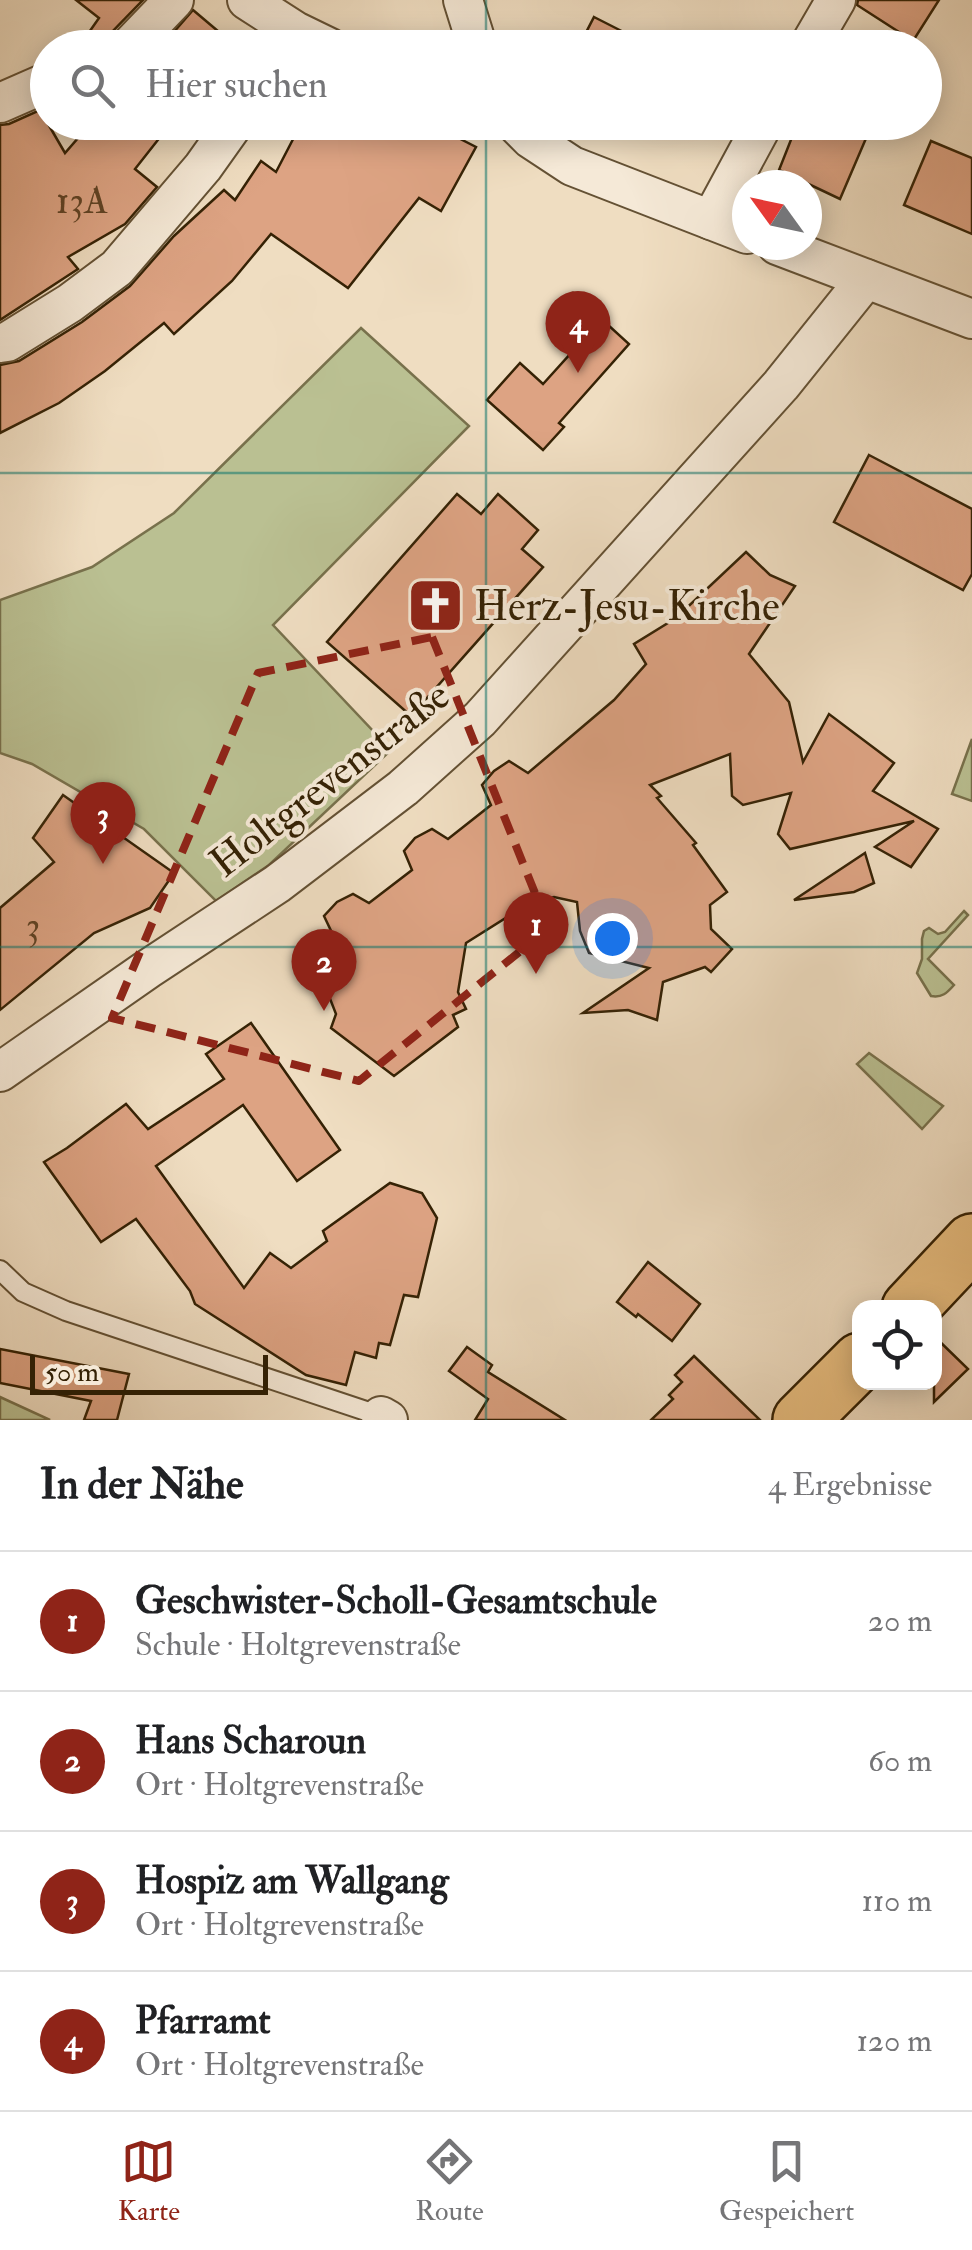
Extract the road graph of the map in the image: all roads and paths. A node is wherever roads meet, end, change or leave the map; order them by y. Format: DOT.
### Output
graph roads {
  1 [pos="174,0"];
  2 [pos="247,0"];
  3 [pos="463,0"];
  4 [pos="836,0"];
  5 [pos="145,30"];
  6 [pos="280,30"];
  7 [pos="472,30"];
  8 [pos="818,30"];
  9 [pos="30,90"];
  10 [pos="0,102"];
  11 [pos="222,140"];
  12 [pos="534,140"];
  13 [pos="754,140"];
  14 [pos="711,220"];
  15 [pos="732,228"];
  16 [pos="816,260"];
  17 [pos="866,279"];
  18 [pos="972,319"];
  19 [pos="0,343"];
  20 [pos="0,1072"];
  21 [pos="972,1242"];
  22 [pos="0,1270"];
  23 [pos="918,1300"];
  24 [pos="852,1369"];
  25 [pos="384,1418"];
  26 [pos="801,1420"];
  1 -- 5 [label="street"];
  2 -- 6 [label="street"];
  3 -- 7 [label="street"];
  4 -- 8 [label="street"];
  9 -- 10 [label="street"];
  11 -- 19 [label="street"];
  12 -- 14 [label="street"];
  13 -- 14 [label="street"];
  14 -- 15 [label="street"];
  16 -- 17 [label="street"];
  17 -- 18 [label="street"];
  17 -- 20 [label="street, Holtgrevenstraße"];
  21 -- 23 [label="main road"];
  22 -- 25 [label="lane"];
  24 -- 26 [label="main road"];
}
